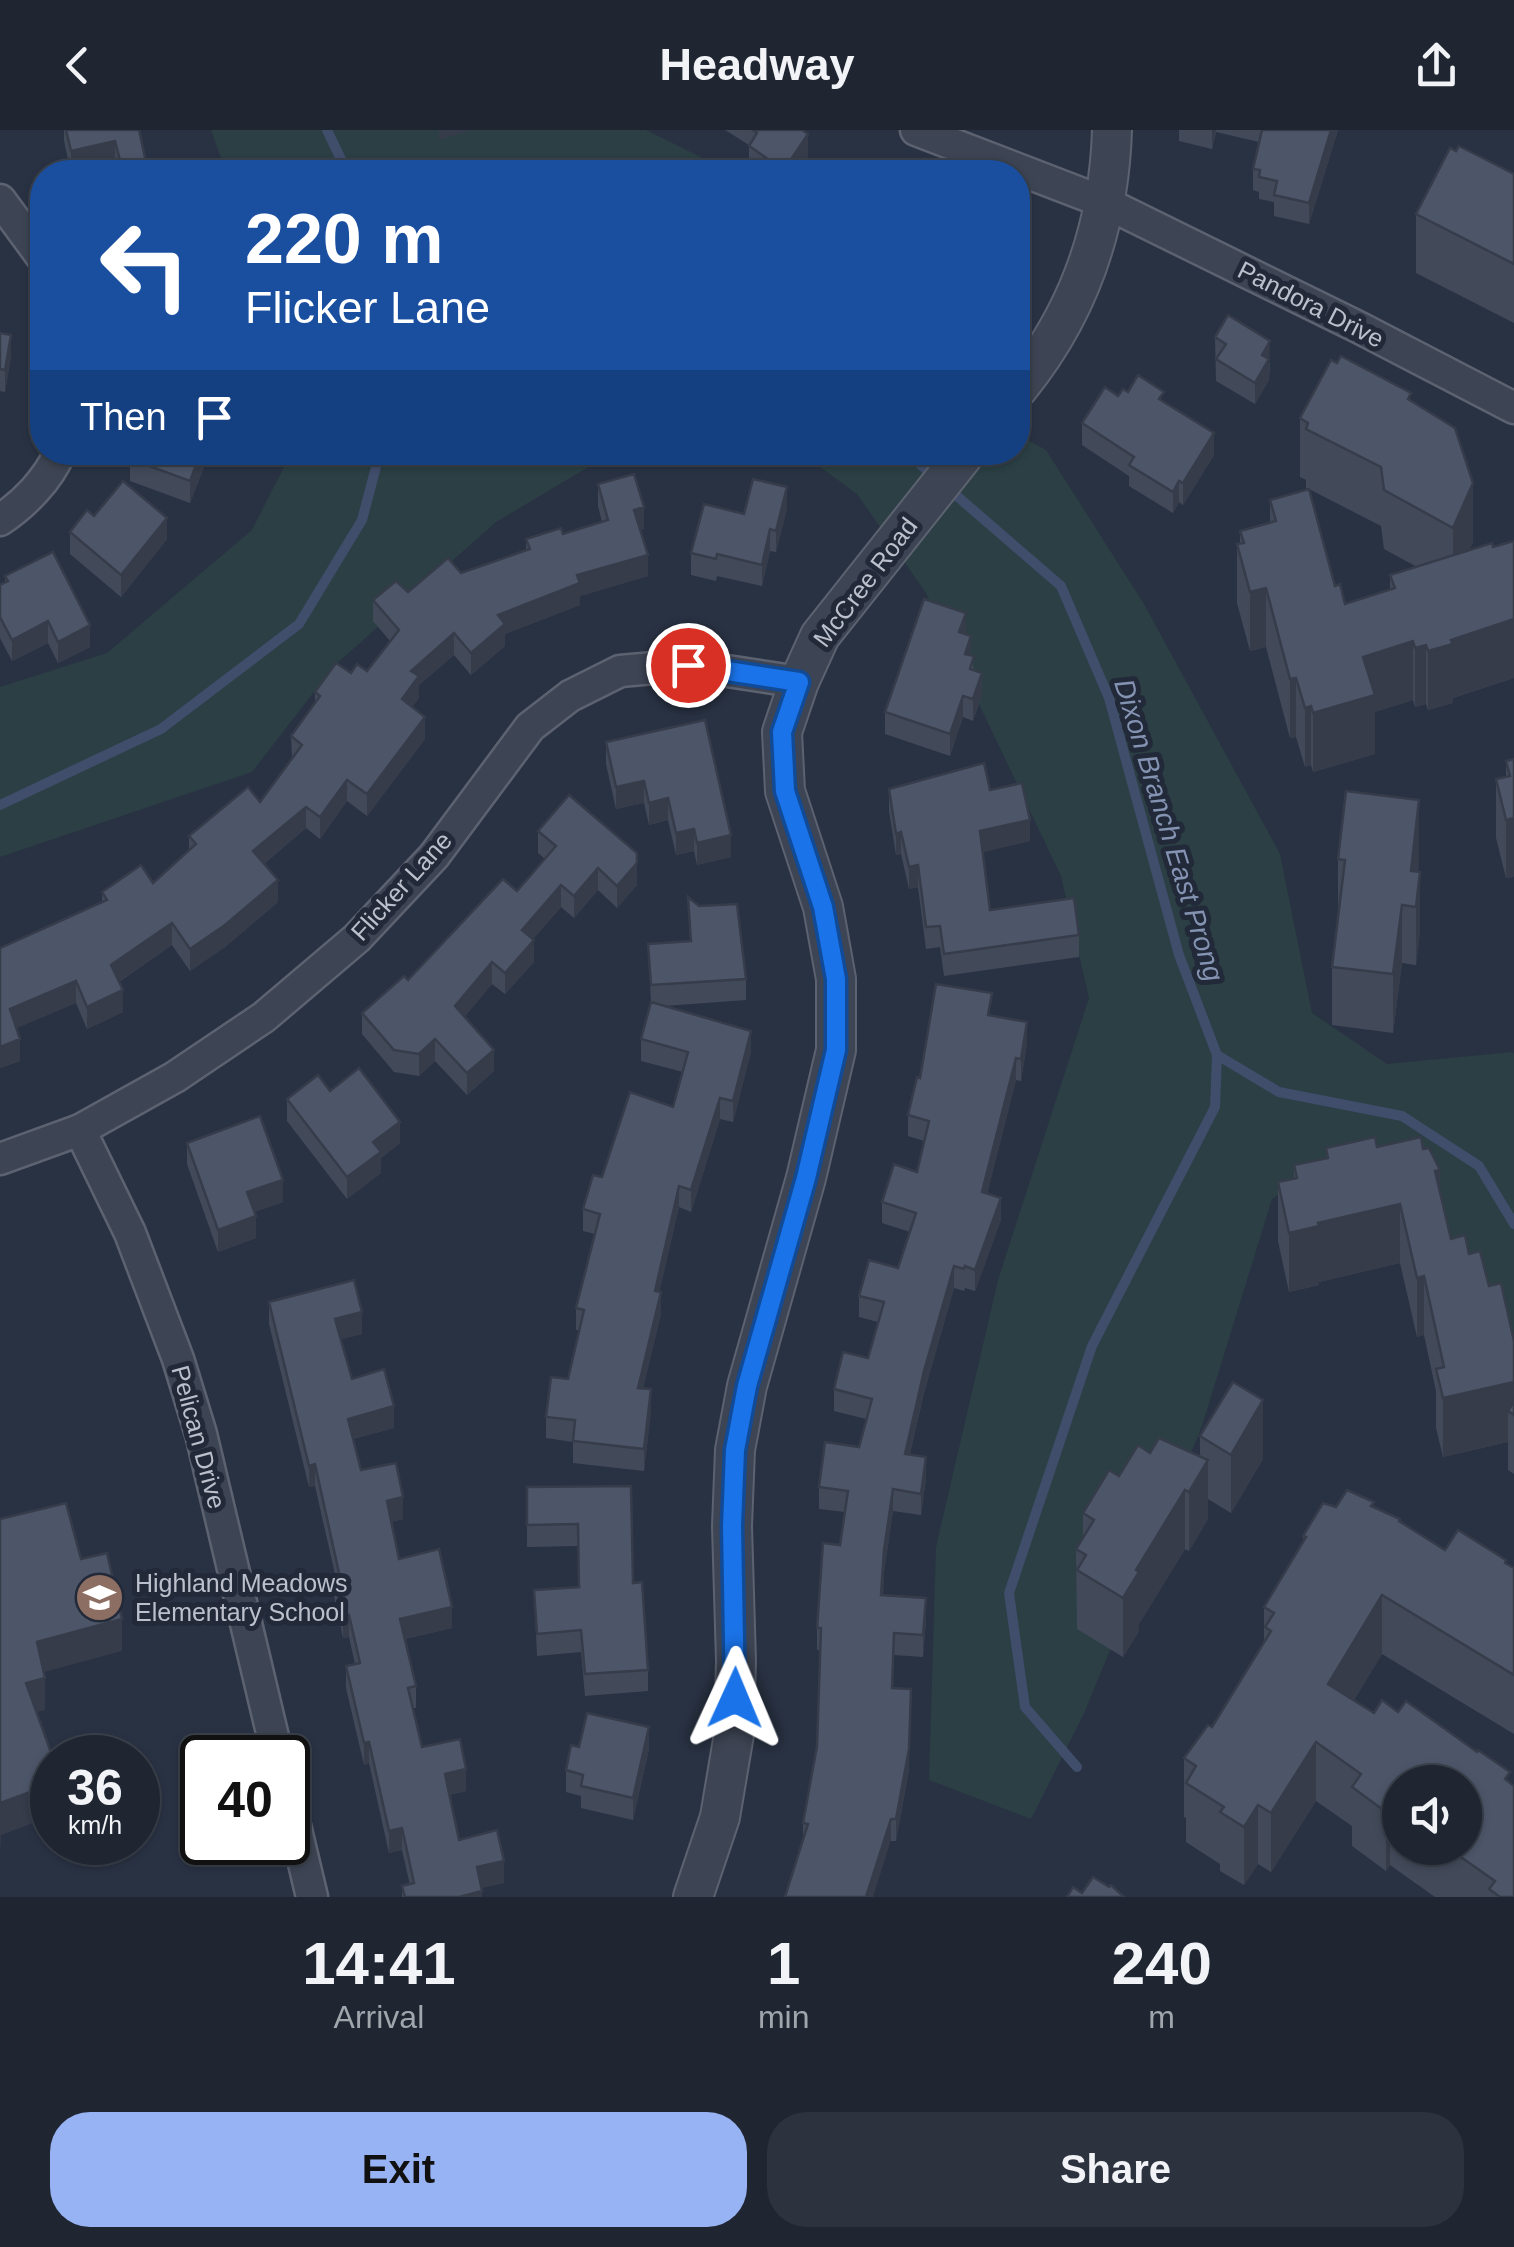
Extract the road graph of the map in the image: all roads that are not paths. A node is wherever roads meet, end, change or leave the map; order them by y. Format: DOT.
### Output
graph roads {
  1 [pos="916,130"];
  2 [pos="1112,130"];
  3 [pos="994,160"];
  4 [pos="1030,174"];
  5 [pos="0,200"];
  6 [pos="1106,203"];
  7 [pos="30,241"];
  8 [pos="1030,373"];
  9 [pos="1514,408"];
  10 [pos="54,465"];
  11 [pos="956,465"];
  12 [pos="0,520"];
  13 [pos="799,682"];
  14 [pos="80,1130"];
  15 [pos="0,1160"];
  16 [pos="273,1735"];
  17 [pos="304,1865"];
  18 [pos="312,1897"];
  19 [pos="692,1897"];
  1 -- 3 [label="street, Pandora Drive"];
  2 -- 6 [label="street"];
  4 -- 6 [label="street, Pandora Drive"];
  5 -- 7 [label="street"];
  6 -- 8 [label="street"];
  6 -- 9 [label="street, Pandora Drive"];
  10 -- 12 [label="street"];
  11 -- 13 [label="street, McCree Road"];
  13 -- 14 [label="street, Flicker Lane"];
  13 -- 19 [label="street, McCree Road"];
  14 -- 15 [label="street, Flicker Lane"];
  14 -- 16 [label="street, Pelican Drive"];
  17 -- 18 [label="street"];
}
